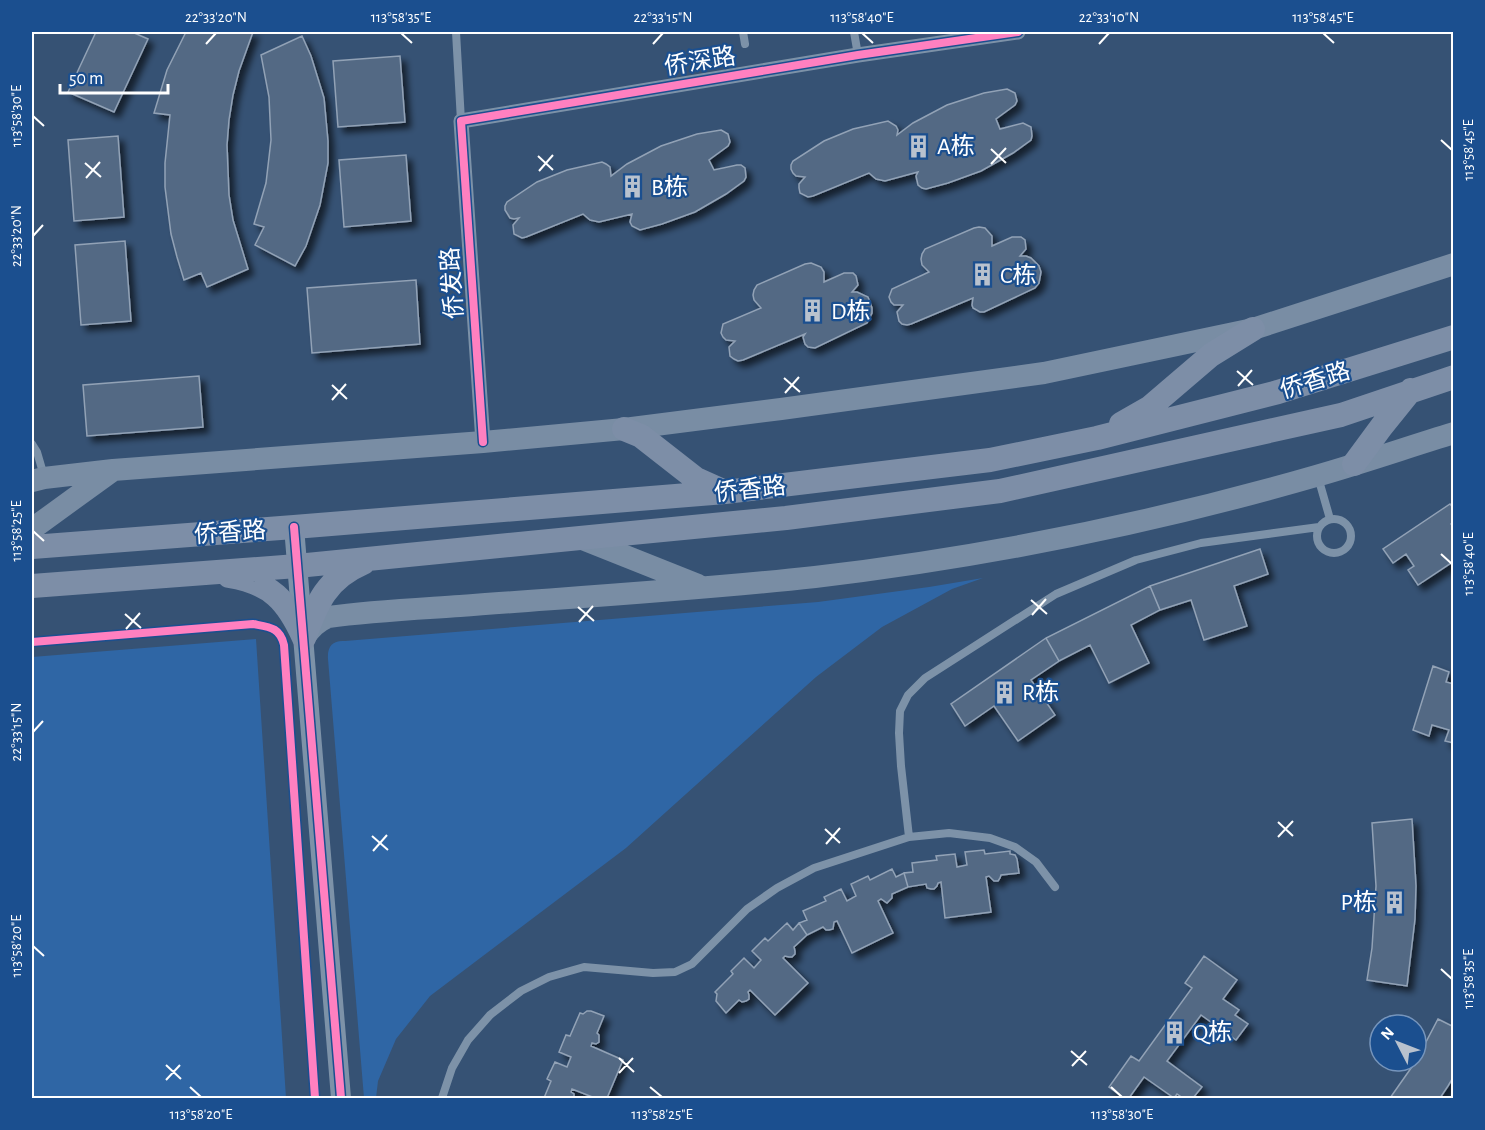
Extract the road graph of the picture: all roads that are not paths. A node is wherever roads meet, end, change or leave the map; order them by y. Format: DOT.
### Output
graph roads {
  1 [pos="456,32"];
  2 [pos="743,32"];
  3 [pos="854,32"];
  4 [pos="1018,32"];
  5 [pos="745,44"];
  6 [pos="858,55"];
  7 [pos="461,121"];
  8 [pos="1454,264"];
  9 [pos="1252,329"];
  10 [pos="1454,337"];
  11 [pos="1454,376"];
  12 [pos="1411,390"];
  13 [pos="624,429"];
  14 [pos="1454,433"];
  15 [pos="1097,438"];
  16 [pos="483,442"];
  17 [pos="32,444"];
  18 [pos="1354,464"];
  19 [pos="113,470"];
  20 [pos="1317,476"];
  21 [pos="38,479"];
  22 [pos="725,492"];
  23 [pos="452,514"];
  24 [pos="1330,519"];
  25 [pos="294,527"];
  26 [pos="1319,527"];
  27 [pos="32,529"];
  28 [pos="580,538"];
  29 [pos="32,547"];
  30 [pos="455,550"];
  31 [pos="376,558"];
  32 [pos="297,566"];
  33 [pos="212,572"];
  34 [pos="32,586"];
  35 [pos="703,587"];
  36 [pos="304,638"];
  37 [pos="909,837"];
  38 [pos="1055,887"];
  39 [pos="341,1098"];
  40 [pos="442,1098"];
  1 -- 7 [label="lane"];
  2 -- 5 [label="lane"];
  3 -- 6 [label="lane"];
  4 -- 6 [label="street, 侨深路"];
  6 -- 7 [label="street, 侨深路"];
  7 -- 16 [label="street, 侨发路"];
  8 -- 9 [label="main road"];
  9 -- 13 [label="main road"];
  9 -- 15 [label="main road"];
  10 -- 15 [label="main road, 侨香路"];
  11 -- 12 [label="main road, 侨香路"];
  12 -- 18 [label="main road"];
  12 -- 28 [label="main road, 侨香路"];
  13 -- 16 [label="main road"];
  13 -- 22 [label="main road"];
  14 -- 18 [label="main road"];
  15 -- 22 [label="main road, 侨香路"];
  16 -- 19 [label="main road"];
  17 -- 21 [label="lane"];
  18 -- 20 [label="main road"];
  19 -- 21 [label="main road"];
  19 -- 27 [label="main road"];
  20 -- 24 [label="lane"];
  20 -- 35 [label="main road"];
  22 -- 23 [label="main road, 侨香路"];
  23 -- 25 [label="main road, 侨香路"];
  23 -- 30 [label="main road"];
  24 -- 26 [label="lane"];
  24 -- 26 [label="lane"];
  25 -- 29 [label="main road, 侨香路"];
  25 -- 32 [label="street"];
  26 -- 37 [label="lane"];
  28 -- 30 [label="main road, 侨香路"];
  28 -- 35 [label="main road"];
  30 -- 31 [label="main road, 侨香路"];
  31 -- 32 [label="main road, 侨香路"];
  31 -- 36 [label="main road"];
  32 -- 33 [label="main road, 侨香路"];
  32 -- 36 [label="street"];
  33 -- 34 [label="main road, 侨香路"];
  33 -- 36 [label="main road"];
  35 -- 36 [label="main road"];
  36 -- 39 [label="street"];
  37 -- 38 [label="lane"];
  37 -- 40 [label="lane"];
}
